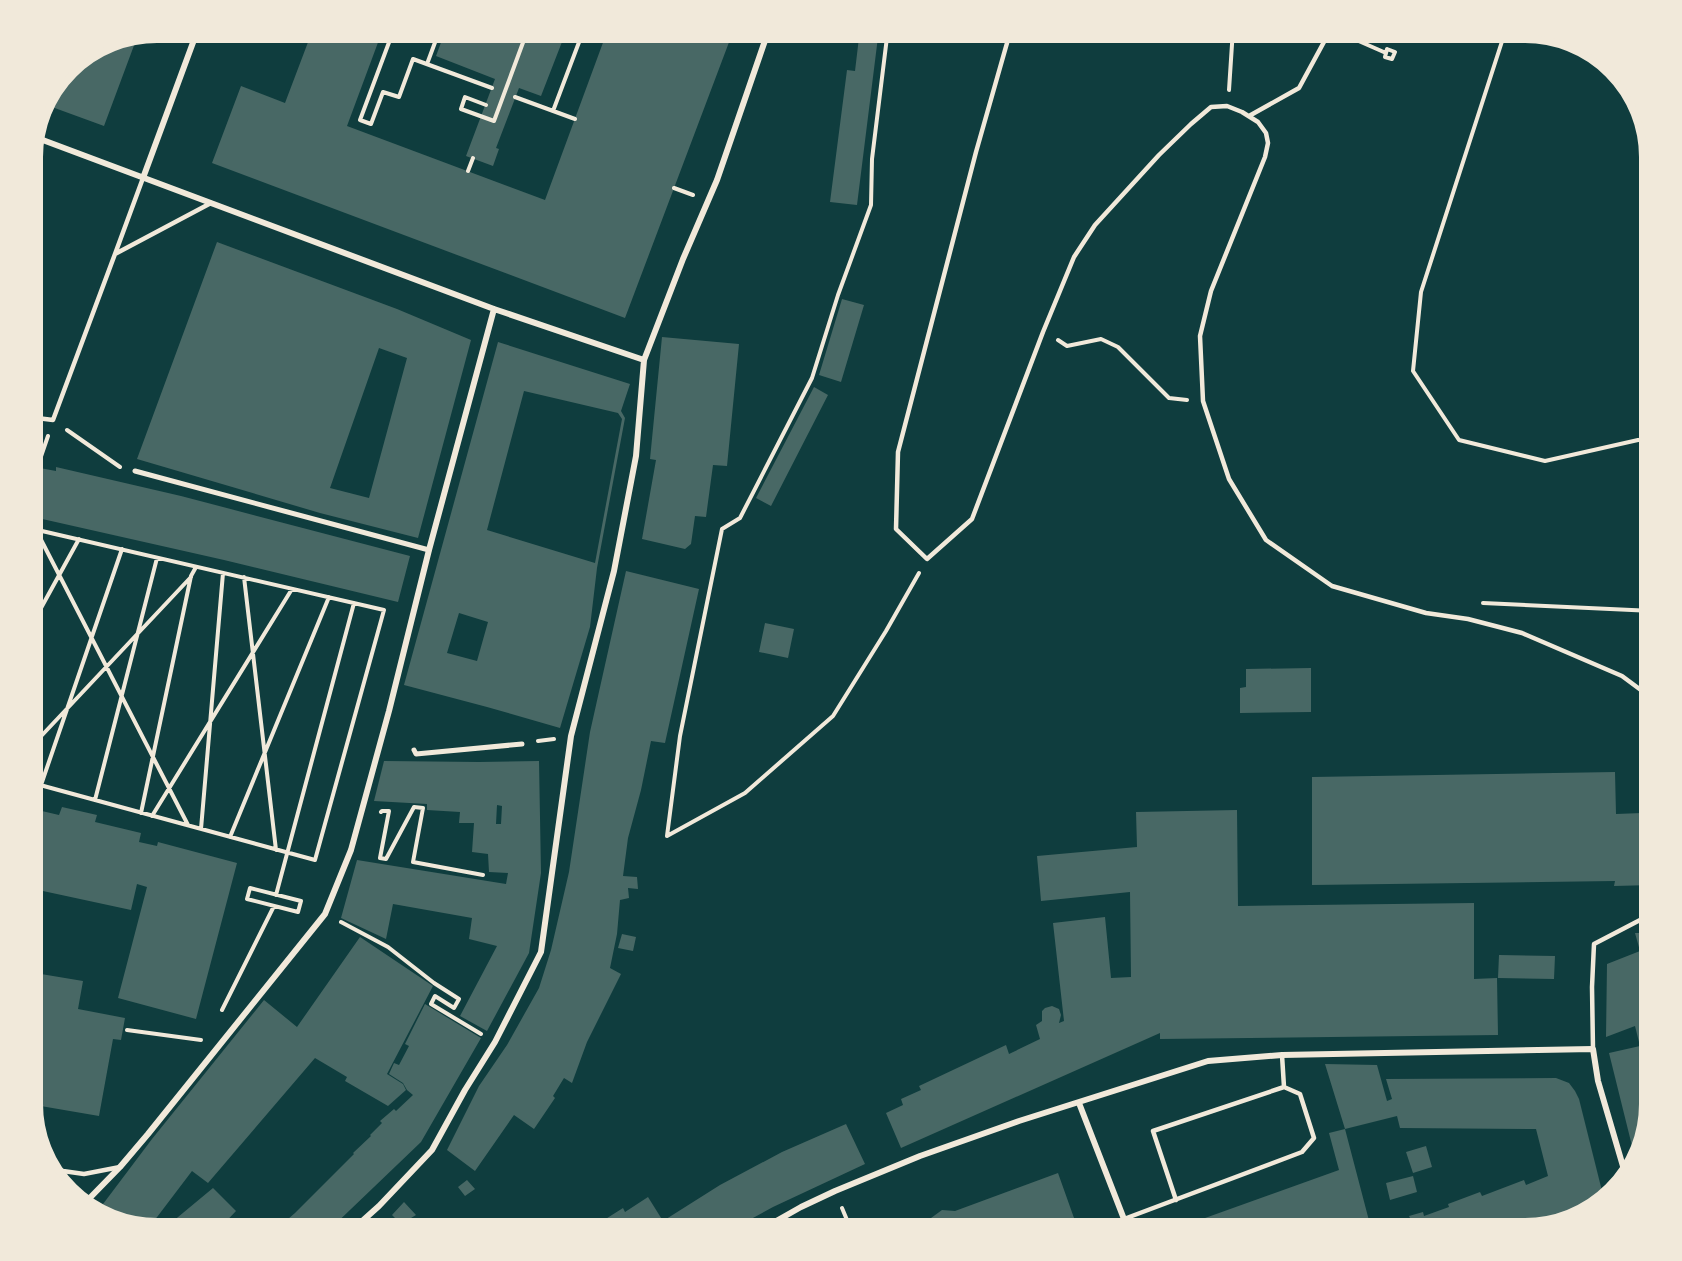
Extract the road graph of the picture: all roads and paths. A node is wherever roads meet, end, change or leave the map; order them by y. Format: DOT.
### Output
graph roads {
  1 [pos="194,39"];
  2 [pos="390,39"];
  3 [pos="436,39"];
  4 [pos="524,39"];
  5 [pos="580,39"];
  6 [pos="765,39"];
  7 [pos="887,39"];
  8 [pos="1008,39"];
  9 [pos="1232,39"];
  10 [pos="1326,39"];
  11 [pos="1354,39"];
  12 [pos="1502,39"];
  13 [pos="1386,53"];
  14 [pos="427,64"];
  15 [pos="492,88"];
  16 [pos="515,97"];
  17 [pos="486,105"];
  18 [pos="1227,106"];
  19 [pos="553,111"];
  20 [pos="1249,116"];
  21 [pos="575,119"];
  22 [pos="40,139"];
  23 [pos="473,158"];
  24 [pos="468,171"];
  25 [pos="142,178"];
  26 [pos="211,203"];
  27 [pos="115,254"];
  28 [pos="494,309"];
  29 [pos="1043,332"];
  30 [pos="644,360"];
  31 [pos="1203,401"];
  32 [pos="39,418"];
  33 [pos="53,420"];
  34 [pos="1643,440"];
  35 [pos="39,465"];
  36 [pos="135,471"];
  37 [pos="39,531"];
  38 [pos="39,538"];
  39 [pos="79,539"];
  40 [pos="122,549"];
  41 [pos="429,550"];
  42 [pos="157,558"];
  43 [pos="927,559"];
  44 [pos="196,567"];
  45 [pos="223,573"];
  46 [pos="59,575"];
  47 [pos="192,576"];
  48 [pos="244,578"];
  49 [pos="293,589"];
  50 [pos="329,597"];
  51 [pos="1475,602"];
  52 [pos="354,603"];
  53 [pos="1643,610"];
  54 [pos="39,611"];
  55 [pos="138,633"];
  56 [pos="92,638"];
  57 [pos="253,653"];
  58 [pos="106,666"];
  59 [pos="1643,692"];
  60 [pos="121,696"];
  61 [pos="67,708"];
  62 [pos="210,722"];
  63 [pos="39,738"];
  64 [pos="522,744"];
  65 [pos="414,750"];
  66 [pos="264,753"];
  67 [pos="153,758"];
  68 [pos="40,785"];
  69 [pos="169,788"];
  70 [pos="95,800"];
  71 [pos="141,813"];
  72 [pos="152,816"];
  73 [pos="377,821"];
  74 [pos="188,825"];
  75 [pos="201,829"];
  76 [pos="230,837"];
  77 [pos="276,849"];
  78 [pos="287,853"];
  79 [pos="483,876"];
  80 [pos="276,895"];
  81 [pos="274,906"];
  82 [pos="325,914"];
  83 [pos="1643,919"];
  84 [pos="226,1003"];
  85 [pos="128,1030"];
  86 [pos="191,1039"];
  87 [pos="495,1042"];
  88 [pos="1593,1049"];
  89 [pos="1282,1054"];
  90 [pos="1284,1087"];
  91 [pos="1079,1103"];
  92 [pos="120,1167"];
  93 [pos="1624,1169"];
  94 [pos="60,1170"];
  95 [pos="835,1191"];
  96 [pos="88,1200"];
  97 [pos="1176,1200"];
  98 [pos="1124,1219"];
  99 [pos="362,1222"];
  100 [pos="775,1222"];
  101 [pos="848,1222"];
  102 [pos="1125,1222"];
  1 -- 25 [label="street"];
  2 -- 14 [label="path"];
  3 -- 14 [label="path"];
  4 -- 17 [label="path"];
  5 -- 19 [label="path"];
  6 -- 30 [label="street"];
  7 -- 43 [label="path"];
  8 -- 43 [label="lane"];
  9 -- 18 [label="path"];
  10 -- 20 [label="lane"];
  11 -- 13 [label="path"];
  12 -- 34 [label="path"];
  14 -- 15 [label="path"];
  16 -- 19 [label="path"];
  18 -- 20 [label="lane"];
  18 -- 29 [label="lane"];
  19 -- 21 [label="path"];
  20 -- 31 [label="lane"];
  22 -- 25 [label="street"];
  23 -- 24 [label="path"];
  25 -- 26 [label="street"];
  25 -- 27 [label="lane"];
  26 -- 27 [label="lane"];
  26 -- 28 [label="street"];
  27 -- 33 [label="lane"];
  28 -- 30 [label="street"];
  28 -- 41 [label="street"];
  29 -- 31 [label="path"];
  29 -- 43 [label="lane"];
  30 -- 87 [label="street"];
  31 -- 59 [label="lane"];
  32 -- 33 [label="lane"];
  33 -- 35 [label="path"];
  33 -- 36 [label="path"];
  36 -- 41 [label="street"];
  37 -- 39 [label="path"];
  38 -- 46 [label="path"];
  39 -- 40 [label="path"];
  39 -- 46 [label="path"];
  40 -- 42 [label="path"];
  40 -- 56 [label="path"];
  41 -- 82 [label="street"];
  42 -- 44 [label="path"];
  42 -- 55 [label="path"];
  44 -- 45 [label="path"];
  44 -- 47 [label="path"];
  45 -- 48 [label="path"];
  45 -- 62 [label="path"];
  46 -- 54 [label="path"];
  46 -- 56 [label="path"];
  47 -- 55 [label="path"];
  47 -- 67 [label="path"];
  48 -- 49 [label="path"];
  48 -- 57 [label="path"];
  49 -- 50 [label="path"];
  49 -- 57 [label="path"];
  50 -- 52 [label="path"];
  50 -- 66 [label="path"];
  51 -- 53 [label="path"];
  52 -- 78 [label="path"];
  52 -- 78 [label="path"];
  55 -- 58 [label="path"];
  55 -- 60 [label="path"];
  56 -- 58 [label="path"];
  56 -- 61 [label="path"];
  57 -- 62 [label="path"];
  57 -- 66 [label="path"];
  58 -- 60 [label="path"];
  58 -- 61 [label="path"];
  60 -- 67 [label="path"];
  60 -- 70 [label="path"];
  61 -- 63 [label="path"];
  61 -- 68 [label="path"];
  62 -- 69 [label="path"];
  62 -- 75 [label="path"];
  64 -- 65 [label="street"];
  66 -- 76 [label="path"];
  66 -- 77 [label="path"];
  67 -- 69 [label="path"];
  67 -- 71 [label="path"];
  68 -- 70 [label="path"];
  69 -- 72 [label="path"];
  69 -- 74 [label="path"];
  70 -- 71 [label="path"];
  71 -- 72 [label="path"];
  72 -- 74 [label="path"];
  73 -- 79 [label="path"];
  74 -- 75 [label="path"];
  75 -- 76 [label="path"];
  76 -- 77 [label="path"];
  77 -- 78 [label="path"];
  78 -- 80 [label="path"];
  80 -- 81 [label="path"];
  80 -- 81 [label="path"];
  81 -- 84 [label="path"];
  82 -- 87 [label="path"];
  82 -- 92 [label="street"];
  83 -- 88 [label="lane"];
  85 -- 86 [label="path"];
  87 -- 99 [label="street"];
  88 -- 89 [label="street"];
  88 -- 93 [label="street"];
  89 -- 90 [label="lane"];
  89 -- 91 [label="street"];
  90 -- 97 [label="lane"];
  90 -- 97 [label="lane"];
  91 -- 95 [label="street"];
  91 -- 98 [label="street"];
  92 -- 94 [label="lane"];
  92 -- 96 [label="street"];
  95 -- 100 [label="street"];
  95 -- 101 [label="path"];
  97 -- 98 [label="lane"];
  98 -- 102 [label="street"];
}
